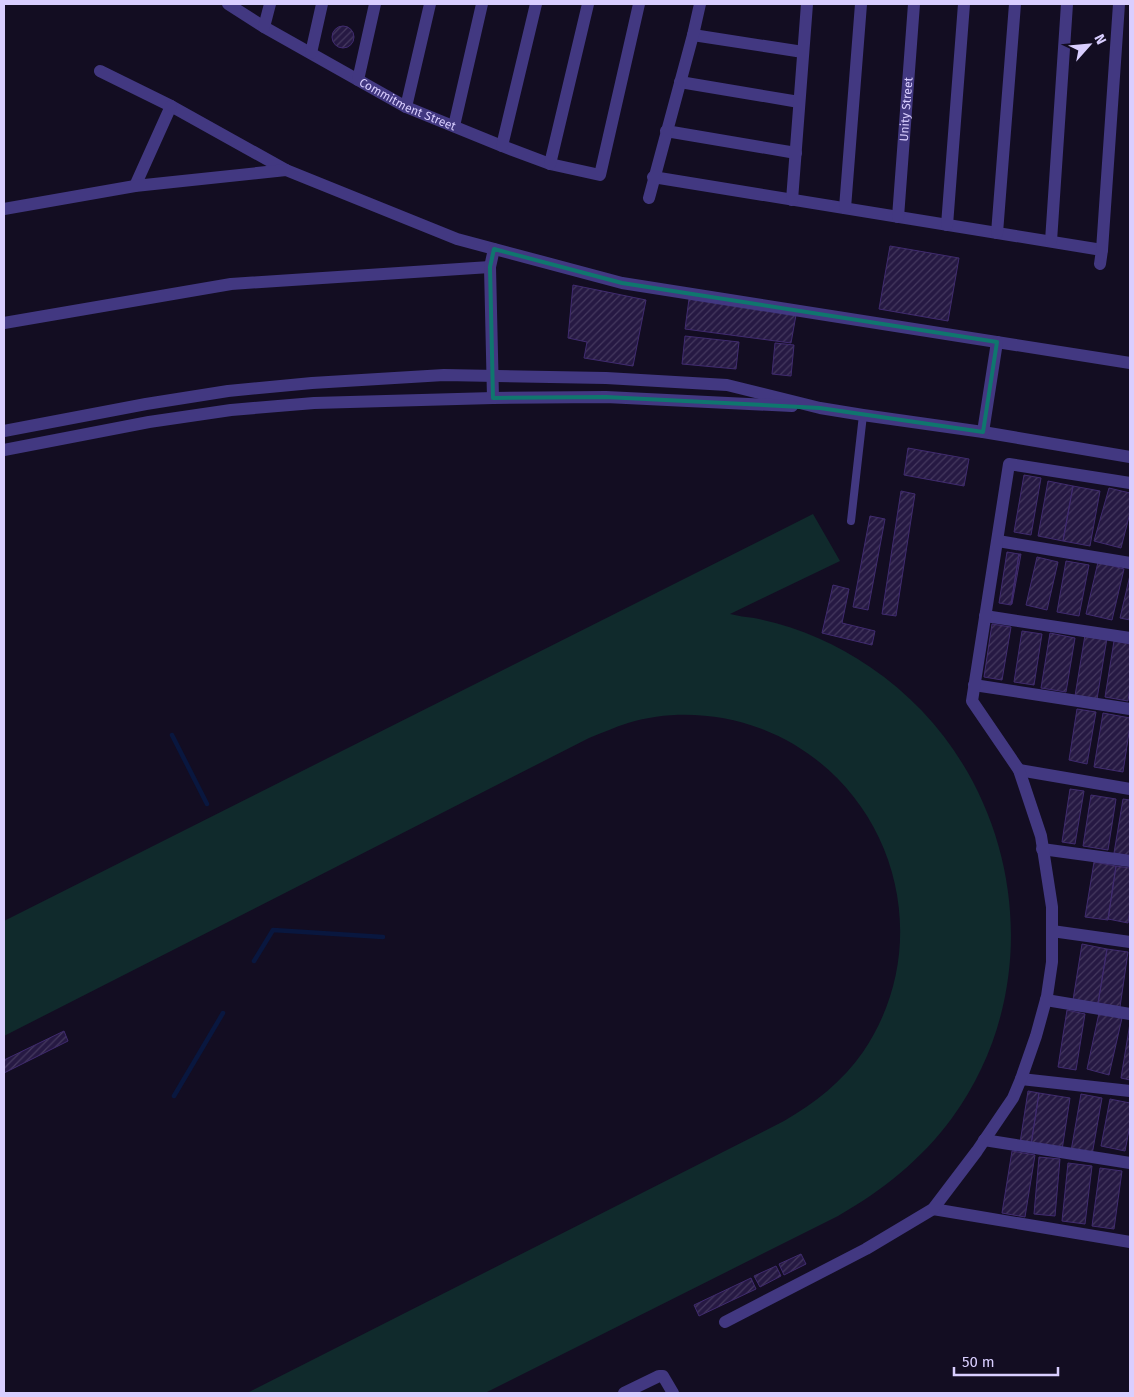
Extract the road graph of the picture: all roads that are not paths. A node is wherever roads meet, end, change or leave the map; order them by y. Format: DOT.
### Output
graph roads {
  1 [pos="228,4"];
  2 [pos="270,4"];
  3 [pos="322,4"];
  4 [pos="375,4"];
  5 [pos="430,4"];
  6 [pos="482,4"];
  7 [pos="536,4"];
  8 [pos="588,4"];
  9 [pos="639,4"];
  10 [pos="700,4"];
  11 [pos="807,4"];
  12 [pos="861,4"];
  13 [pos="914,4"];
  14 [pos="964,4"];
  15 [pos="1015,4"];
  16 [pos="1067,4"];
  17 [pos="1119,4"];
  18 [pos="264,27"];
  19 [pos="693,35"];
  20 [pos="803,52"];
  21 [pos="310,53"];
  22 [pos="100,71"];
  23 [pos="358,80"];
  24 [pos="680,82"];
  25 [pos="799,102"];
  26 [pos="171,106"];
  27 [pos="406,107"];
  28 [pos="454,126"];
  29 [pos="666,131"];
  30 [pos="502,146"];
  31 [pos="796,153"];
  32 [pos="550,164"];
  33 [pos="286,170"];
  34 [pos="653,177"];
  35 [pos="134,186"];
  36 [pos="648,198"];
  37 [pos="792,200"];
  38 [pos="845,208"];
  39 [pos="4,209"];
  40 [pos="898,217"];
  41 [pos="947,225"];
  42 [pos="997,232"];
  43 [pos="1051,241"];
  44 [pos="494,249"];
  45 [pos="1102,250"];
  46 [pos="1100,264"];
  47 [pos="490,267"];
  48 [pos="4,323"];
  49 [pos="997,342"];
  50 [pos="1130,363"];
  51 [pos="492,377"];
  52 [pos="493,398"];
  53 [pos="820,408"];
  54 [pos="863,415"];
  55 [pos="4,431"];
  56 [pos="983,432"];
  57 [pos="4,450"];
  58 [pos="1130,457"];
  59 [pos="1130,483"];
  60 [pos="851,521"];
  61 [pos="998,541"];
  62 [pos="1130,563"];
  63 [pos="985,616"];
  64 [pos="1130,638"];
  65 [pos="974,685"];
  66 [pos="1130,709"];
  67 [pos="1019,770"];
  68 [pos="1130,789"];
  69 [pos="1042,849"];
  70 [pos="1130,861"];
  71 [pos="1052,931"];
  72 [pos="1130,942"];
  73 [pos="1046,1000"];
  74 [pos="1130,1014"];
  75 [pos="1021,1079"];
  76 [pos="1130,1091"];
  77 [pos="984,1140"];
  78 [pos="1130,1163"];
  79 [pos="933,1209"];
  80 [pos="1130,1242"];
  81 [pos="725,1322"];
  82 [pos="649,1388"];
  83 [pos="624,1393"];
  84 [pos="672,1393"];
  1 -- 18 [label="street, Commitment Street"];
  2 -- 18 [label="street"];
  3 -- 21 [label="street"];
  4 -- 23 [label="street"];
  5 -- 27 [label="street"];
  6 -- 28 [label="street"];
  7 -- 30 [label="street"];
  8 -- 32 [label="street"];
  9 -- 32 [label="street, Commitment Street"];
  10 -- 19 [label="street"];
  11 -- 20 [label="street"];
  12 -- 38 [label="street"];
  13 -- 40 [label="street, Unity Street"];
  14 -- 41 [label="street"];
  15 -- 42 [label="street"];
  16 -- 43 [label="street"];
  17 -- 45 [label="street"];
  18 -- 21 [label="street, Commitment Street"];
  19 -- 20 [label="street"];
  19 -- 24 [label="street"];
  20 -- 25 [label="street"];
  21 -- 23 [label="street, Commitment Street"];
  22 -- 26 [label="street"];
  23 -- 27 [label="street, Commitment Street"];
  24 -- 25 [label="street"];
  24 -- 29 [label="street"];
  25 -- 31 [label="street"];
  26 -- 33 [label="street"];
  26 -- 35 [label="street"];
  27 -- 28 [label="street, Commitment Street"];
  28 -- 30 [label="street, Commitment Street"];
  29 -- 31 [label="street"];
  29 -- 34 [label="street"];
  30 -- 32 [label="street, Commitment Street"];
  31 -- 37 [label="street"];
  33 -- 35 [label="street"];
  33 -- 44 [label="street"];
  34 -- 36 [label="street"];
  34 -- 37 [label="street"];
  35 -- 39 [label="street"];
  37 -- 38 [label="street"];
  38 -- 40 [label="street"];
  40 -- 41 [label="street"];
  41 -- 42 [label="street"];
  42 -- 43 [label="street"];
  43 -- 45 [label="street"];
  44 -- 47 [label="street"];
  44 -- 49 [label="street"];
  45 -- 46 [label="street"];
  47 -- 48 [label="street"];
  47 -- 51 [label="street"];
  49 -- 50 [label="street"];
  49 -- 56 [label="street"];
  51 -- 52 [label="street"];
  51 -- 53 [label="street"];
  51 -- 55 [label="street"];
  52 -- 53 [label="street"];
  52 -- 57 [label="street"];
  53 -- 54 [label="street"];
  54 -- 56 [label="street"];
  54 -- 60 [label="lane"];
  56 -- 58 [label="street"];
  59 -- 61 [label="street"];
  61 -- 62 [label="street"];
  61 -- 63 [label="street"];
  63 -- 64 [label="street"];
  63 -- 65 [label="street"];
  65 -- 66 [label="street"];
  65 -- 67 [label="street"];
  67 -- 68 [label="street"];
  67 -- 69 [label="street"];
  69 -- 70 [label="street"];
  69 -- 71 [label="street"];
  71 -- 72 [label="street"];
  71 -- 73 [label="street"];
  73 -- 74 [label="street"];
  73 -- 75 [label="street"];
  75 -- 76 [label="street"];
  75 -- 77 [label="street"];
  77 -- 78 [label="street"];
  77 -- 79 [label="street"];
  79 -- 80 [label="street"];
  79 -- 81 [label="street"];
  82 -- 83 [label="street"];
  82 -- 84 [label="street"];
}
